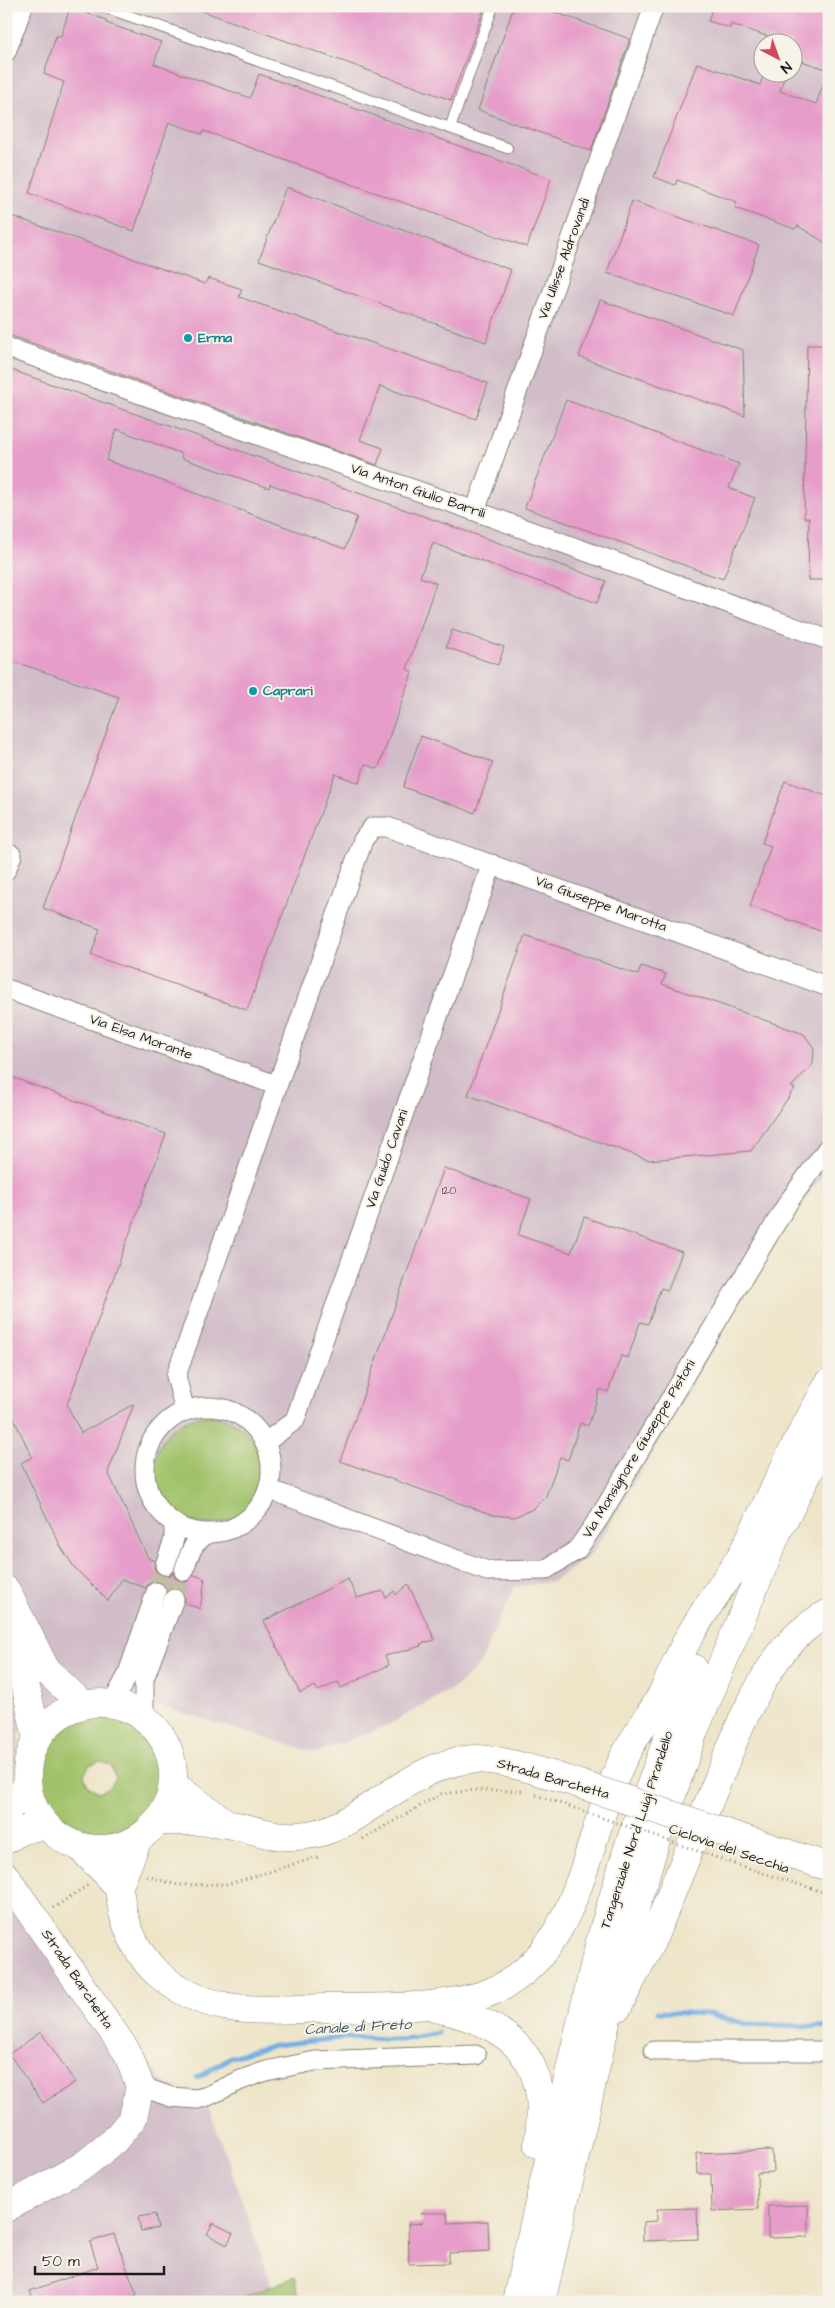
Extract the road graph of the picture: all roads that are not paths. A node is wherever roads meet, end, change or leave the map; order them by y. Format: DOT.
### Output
graph roads {
  1 [pos="23,6"];
  2 [pos="101,6"];
  3 [pos="493,6"];
  4 [pos="654,6"];
  5 [pos="6,52"];
  6 [pos="450,128"];
  7 [pos="507,148"];
  8 [pos="6,347"];
  9 [pos="475,511"];
  10 [pos="829,640"];
  11 [pos="492,864"];
  12 [pos="829,987"];
  13 [pos="6,989"];
  14 [pos="276,1085"];
  15 [pos="829,1146"];
  16 [pos="829,1383"];
  17 [pos="186,1411"];
  18 [pos="829,1433"];
  19 [pos="266,1442"];
  20 [pos="268,1489"];
  21 [pos="174,1523"];
  22 [pos="209,1533"];
  23 [pos="741,1556"];
  24 [pos="165,1565"];
  25 [pos="184,1572"];
  26 [pos="6,1590"];
  27 [pos="156,1592"];
  28 [pos="174,1598"];
  29 [pos="829,1613"];
  30 [pos="6,1646"];
  31 [pos="83,1704"];
  32 [pos="112,1704"];
  33 [pos="144,1717"];
  34 [pos="37,1738"];
  35 [pos="173,1785"];
  36 [pos="27,1786"];
  37 [pos="6,1812"];
  38 [pos="158,1821"];
  39 [pos="226,1823"];
  40 [pos="44,1825"];
  41 [pos="138,1839"];
  42 [pos="6,1840"];
  43 [pos="80,1847"];
  44 [pos="829,1867"];
  45 [pos="6,1877"];
  46 [pos="118,1888"];
  47 [pos="426,2005"];
  48 [pos="605,2023"];
  49 [pos="654,2051"];
  50 [pos="829,2051"];
  51 [pos="476,2055"];
  52 [pos="140,2086"];
  53 [pos="6,2208"];
  54 [pos="526,2255"];
  55 [pos="516,2302"];
  56 [pos="541,2302"];
  1 -- 5 [label="street"];
  2 -- 6 [label="lane"];
  3 -- 6 [label="lane"];
  4 -- 9 [label="street, Via Ulisse Aldrovandi"];
  6 -- 7 [label="lane"];
  8 -- 9 [label="street, Via Anton Giulio Barrili"];
  9 -- 10 [label="street, Via Anton Giulio Barrili"];
  11 -- 12 [label="street, Via Giuseppe Marotta"];
  11 -- 14 [label="street, Via Giuseppe Marotta"];
  11 -- 19 [label="street, Via Guido Cavani"];
  13 -- 14 [label="street, Via Elsa Morante"];
  14 -- 17 [label="street"];
  15 -- 20 [label="street, Via Monsignore Giuseppe Pistoni"];
  16 -- 23 [label="main road, Tangenziale Nord Luigi Pirandello"];
  17 -- 19 [label="street"];
  17 -- 21 [label="street"];
  18 -- 48 [label="main road, Tangenziale Nord Luigi Pirandello"];
  19 -- 20 [label="street"];
  20 -- 22 [label="street"];
  21 -- 22 [label="street"];
  21 -- 24 [label="street"];
  22 -- 25 [label="street"];
  23 -- 47 [label="main road"];
  23 -- 54 [label="main road, Tangenziale Nord Luigi Pirandello"];
  26 -- 31 [label="main road"];
  27 -- 32 [label="street"];
  28 -- 33 [label="street"];
  29 -- 48 [label="main road"];
  30 -- 34 [label="main road"];
  31 -- 32 [label="main road"];
  31 -- 34 [label="main road"];
  32 -- 33 [label="main road"];
  33 -- 35 [label="main road"];
  34 -- 36 [label="main road"];
  35 -- 38 [label="main road"];
  35 -- 39 [label="main road, Strada Barchetta"];
  36 -- 37 [label="main road"];
  36 -- 40 [label="main road"];
  38 -- 39 [label="main road, Strada Barchetta"];
  38 -- 41 [label="main road"];
  39 -- 44 [label="main road, Strada Barchetta, bridge"];
  40 -- 42 [label="main road"];
  40 -- 43 [label="main road"];
  41 -- 43 [label="main road"];
  41 -- 46 [label="main road"];
  43 -- 46 [label="main road"];
  45 -- 52 [label="main road, Strada Barchetta"];
  46 -- 47 [label="main road"];
  47 -- 54 [label="main road"];
  48 -- 56 [label="main road, Tangenziale Nord Luigi Pirandello"];
  49 -- 50 [label="street"];
  51 -- 52 [label="street"];
  52 -- 53 [label="main road"];
  54 -- 55 [label="main road, Tangenziale Nord Luigi Pirandello"];
}
